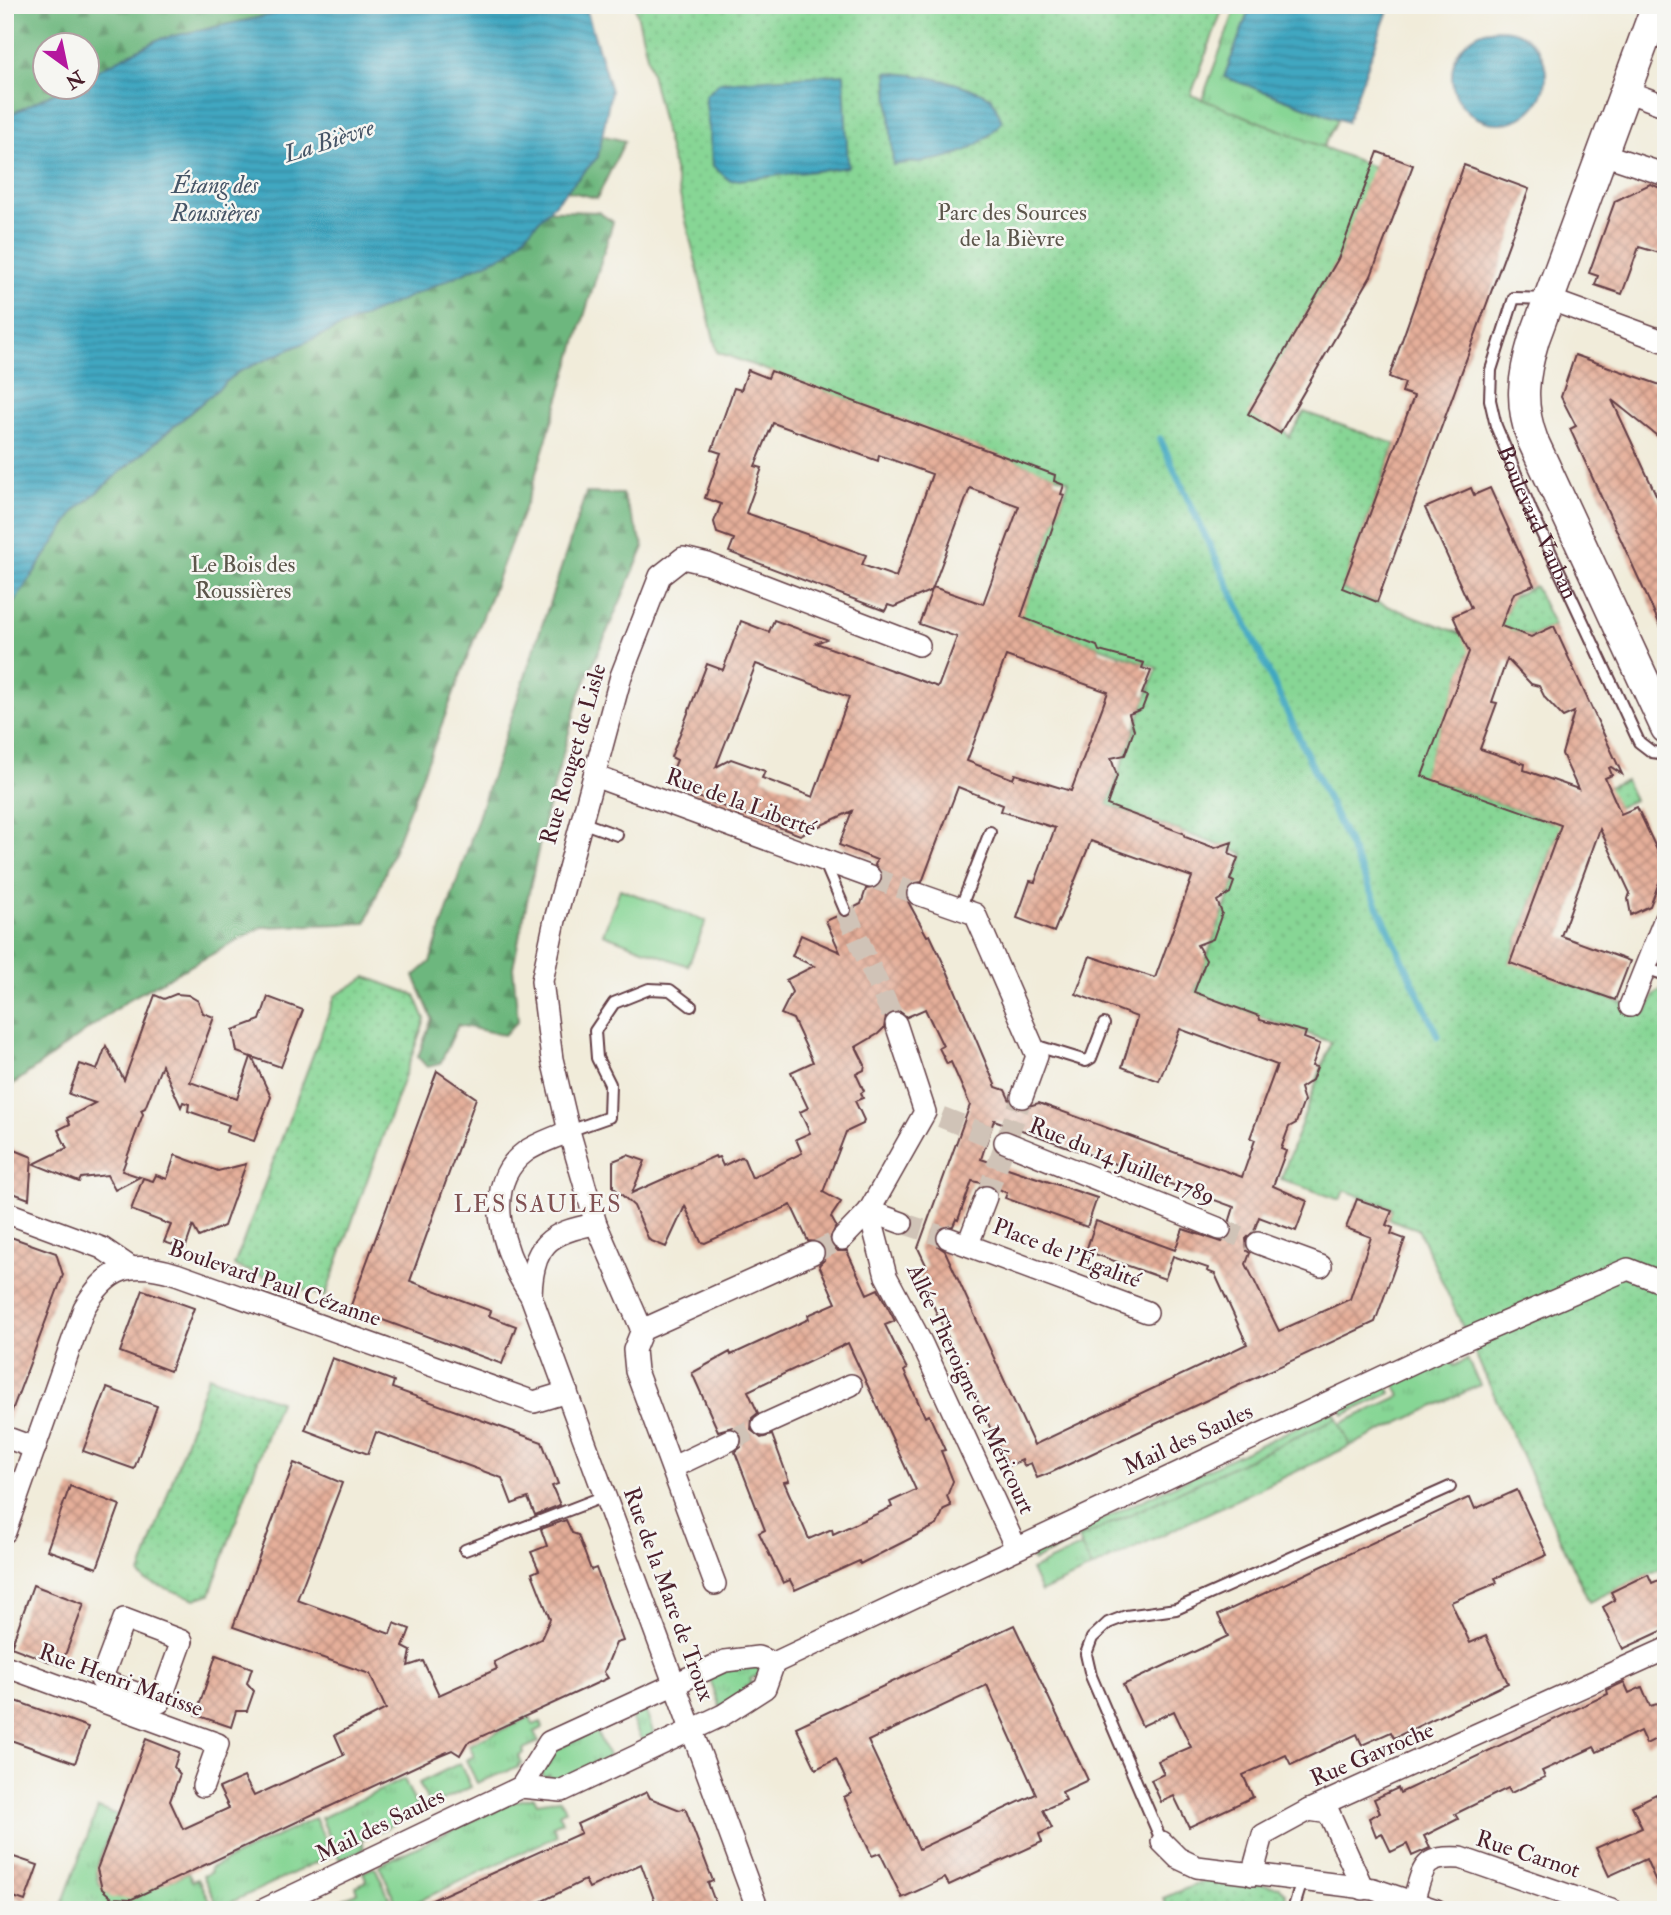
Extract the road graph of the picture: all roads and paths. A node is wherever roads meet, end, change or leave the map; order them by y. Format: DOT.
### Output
graph roads {
  1 [pos="1657,5"];
  2 [pos="1626,91"];
  3 [pos="1666,106"];
  4 [pos="1603,154"];
  5 [pos="1666,176"];
  6 [pos="1548,299"];
  7 [pos="1666,342"];
  8 [pos="919,645"];
  9 [pos="1666,728"];
  10 [pos="1666,754"];
  11 [pos="594,776"];
  12 [pos="581,822"];
  13 [pos="990,832"];
  14 [pos="617,835"];
  15 [pos="824,860"];
  16 [pos="870,877"];
  17 [pos="918,894"];
  18 [pos="960,909"];
  19 [pos="845,910"];
  20 [pos="1666,916"];
  21 [pos="1645,968"];
  22 [pos="1666,975"];
  23 [pos="691,1006"];
  24 [pos="1630,1006"];
  25 [pos="896,1024"];
  26 [pos="1104,1024"];
  27 [pos="1032,1044"];
  28 [pos="1022,1097"];
  29 [pos="569,1131"];
  30 [pos="1005,1142"];
  31 [pos="986,1197"];
  32 [pos="869,1211"];
  33 [pos="5,1212"];
  34 [pos="902,1223"];
  35 [pos="596,1224"];
  36 [pos="1220,1229"];
  37 [pos="842,1240"];
  38 [pos="1258,1243"];
  39 [pos="813,1253"];
  40 [pos="1321,1266"];
  41 [pos="130,1267"];
  42 [pos="1666,1284"];
  43 [pos="531,1296"];
  44 [pos="1147,1312"];
  45 [pos="642,1330"];
  46 [pos="851,1385"];
  47 [pos="566,1392"];
  48 [pos="763,1425"];
  49 [pos="5,1437"];
  50 [pos="730,1440"];
  51 [pos="35,1448"];
  52 [pos="673,1467"];
  53 [pos="1450,1488"];
  54 [pos="605,1496"];
  55 [pos="5,1532"];
  56 [pos="1016,1548"];
  57 [pos="465,1550"];
  58 [pos="715,1584"];
  59 [pos="1666,1649"];
  60 [pos="774,1663"];
  61 [pos="5,1666"];
  62 [pos="675,1684"];
  63 [pos="692,1730"];
  64 [pos="203,1786"];
  65 [pos="521,1787"];
  66 [pos="1309,1810"];
  67 [pos="1162,1842"];
  68 [pos="1252,1875"];
  69 [pos="1302,1881"];
  70 [pos="1363,1889"];
  71 [pos="1413,1902"];
  72 [pos="263,1910"];
  73 [pos="758,1910"];
  74 [pos="1293,1910"];
  75 [pos="1436,1910"];
  76 [pos="1611,1910"];
  1 -- 2 [label="street, Boulevard Vauban"];
  2 -- 3 [label="street"];
  2 -- 4 [label="street, Boulevard Vauban"];
  4 -- 5 [label="street"];
  4 -- 6 [label="street, Boulevard Vauban"];
  6 -- 7 [label="street"];
  6 -- 9 [label="street, Boulevard Vauban"];
  6 -- 10 [label="lane, Boulevard Vauban"];
  8 -- 11 [label="street, Rue Rouget de Lisle"];
  11 -- 12 [label="street, Rue Rouget de Lisle"];
  11 -- 15 [label="street, Rue de la Liberté"];
  12 -- 14 [label="lane"];
  12 -- 29 [label="street, Rue Rouget de Lisle"];
  13 -- 18 [label="lane"];
  15 -- 16 [label="street, Rue de la Liberté"];
  15 -- 19 [label="lane"];
  17 -- 18 [label="street"];
  18 -- 27 [label="street"];
  20 -- 21 [label="street"];
  21 -- 22 [label="lane"];
  21 -- 24 [label="street"];
  23 -- 29 [label="lane"];
  25 -- 32 [label="street"];
  26 -- 27 [label="lane"];
  27 -- 28 [label="street"];
  29 -- 35 [label="street, Rue Rouget de Lisle"];
  29 -- 43 [label="street, Rue de la Mare de Troux"];
  30 -- 36 [label="street, Rue du 14 Juillet 1789"];
  31 -- 44 [label="street, Place de l'Égalité"];
  32 -- 34 [label="street"];
  32 -- 37 [label="street"];
  32 -- 56 [label="street, Allée Theroigne de Méricourt"];
  33 -- 41 [label="street"];
  35 -- 43 [label="street, Rue de la Mare de Troux"];
  35 -- 45 [label="street, Rue Rouget de Lisle"];
  38 -- 40 [label="street"];
  39 -- 45 [label="street"];
  41 -- 47 [label="street, Boulevard Paul Cézanne"];
  41 -- 51 [label="street"];
  42 -- 56 [label="street, Mail des Saules"];
  43 -- 47 [label="street, Rue de la Mare de Troux"];
  45 -- 52 [label="street"];
  46 -- 48 [label="street"];
  47 -- 54 [label="street, Rue de la Mare de Troux"];
  49 -- 51 [label="street"];
  50 -- 52 [label="street"];
  51 -- 55 [label="street"];
  52 -- 58 [label="street"];
  53 -- 67 [label="lane"];
  54 -- 57 [label="lane"];
  54 -- 62 [label="street, Rue de la Mare de Troux"];
  56 -- 60 [label="street, Mail des Saules"];
  59 -- 66 [label="street, Rue Gavroche"];
  60 -- 62 [label="street"];
  60 -- 63 [label="street"];
  61 -- 64 [label="street, Rue Henri Matisse"];
  62 -- 63 [label="street, Rue de la Mare de Troux"];
  62 -- 65 [label="street"];
  63 -- 65 [label="street"];
  63 -- 73 [label="street, Rue de la Mare de Troux"];
  65 -- 72 [label="street, Mail des Saules"];
  66 -- 68 [label="street, Rue Gavroche"];
  66 -- 70 [label="street"];
  67 -- 68 [label="street"];
  68 -- 69 [label="street"];
  69 -- 70 [label="street"];
  69 -- 74 [label="lane"];
  70 -- 71 [label="street"];
  71 -- 75 [label="street"];
  71 -- 76 [label="street, Rue Carnot"];
}
